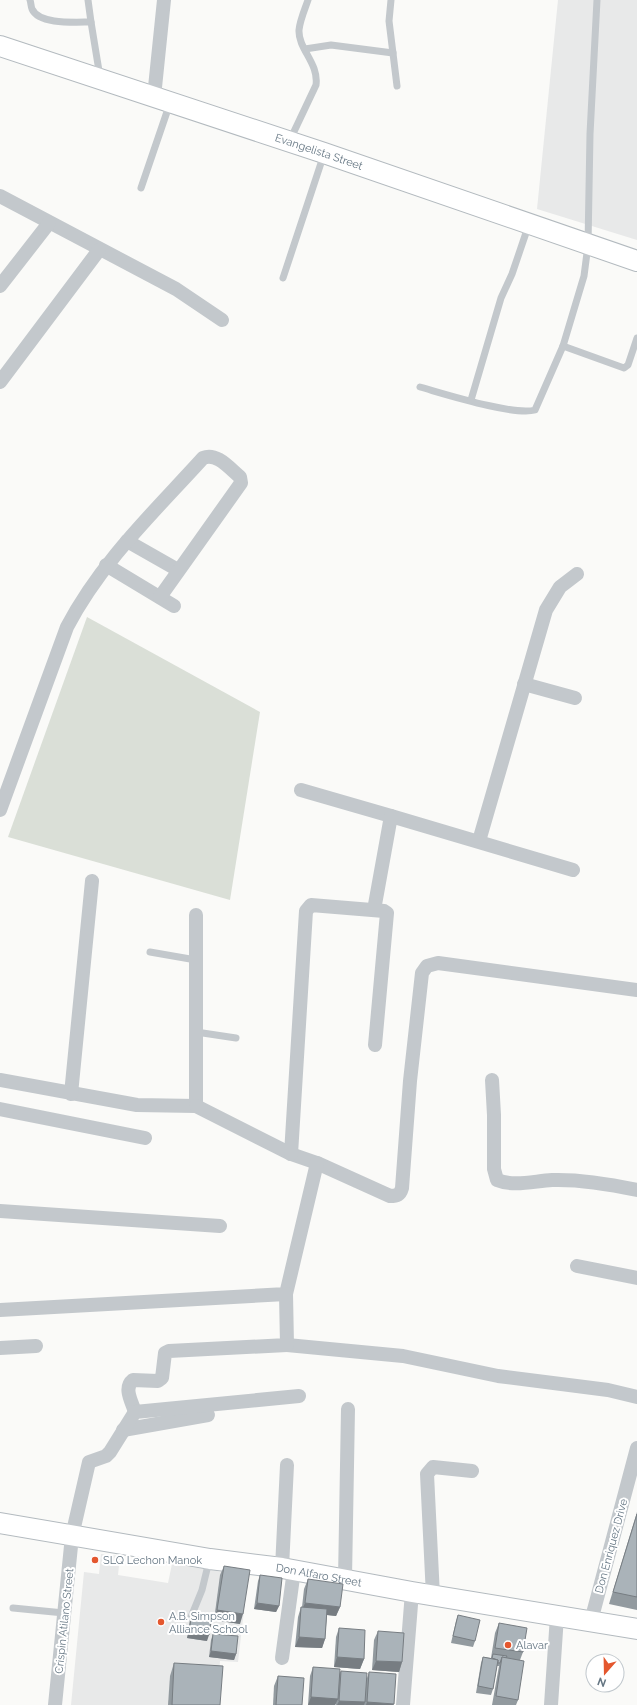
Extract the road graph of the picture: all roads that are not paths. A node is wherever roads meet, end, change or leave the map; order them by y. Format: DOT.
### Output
graph roads {
  1 [pos="30,0"];
  2 [pos="88,0"];
  3 [pos="164,0"];
  4 [pos="308,0"];
  5 [pos="391,0"];
  6 [pos="597,0"];
  7 [pos="91,22"];
  8 [pos="0,46"];
  9 [pos="305,49"];
  10 [pos="393,53"];
  11 [pos="101,80"];
  12 [pos="396,86"];
  13 [pos="162,100"];
  14 [pos="289,142"];
  15 [pos="324,153"];
  16 [pos="141,188"];
  17 [pos="0,196"];
  18 [pos="50,223"];
  19 [pos="529,224"];
  20 [pos="588,245"];
  21 [pos="99,250"];
  22 [pos="637,261"];
  23 [pos="283,278"];
  24 [pos="0,286"];
  25 [pos="222,320"];
  26 [pos="637,338"];
  27 [pos="563,346"];
  28 [pos="0,382"];
  29 [pos="420,387"];
  30 [pos="471,400"];
  31 [pos="127,541"];
  32 [pos="106,566"];
  33 [pos="178,570"];
  34 [pos="577,574"];
  35 [pos="160,597"];
  36 [pos="174,606"];
  37 [pos="524,684"];
  38 [pos="575,698"];
  39 [pos="301,790"];
  40 [pos="0,810"];
  41 [pos="391,816"];
  42 [pos="479,841"];
  43 [pos="573,870"];
  44 [pos="92,881"];
  45 [pos="374,910"];
  46 [pos="196,915"];
  47 [pos="150,952"];
  48 [pos="196,960"];
  49 [pos="637,990"];
  50 [pos="196,1032"];
  51 [pos="236,1038"];
  52 [pos="375,1045"];
  53 [pos="0,1080"];
  54 [pos="492,1080"];
  55 [pos="71,1094"];
  56 [pos="196,1106"];
  57 [pos="0,1109"];
  58 [pos="145,1138"];
  59 [pos="291,1154"];
  60 [pos="317,1163"];
  61 [pos="637,1190"];
  62 [pos="0,1211"];
  63 [pos="220,1226"];
  64 [pos="577,1266"];
  65 [pos="637,1278"];
  66 [pos="286,1294"];
  67 [pos="0,1310"];
  68 [pos="287,1345"];
  69 [pos="36,1346"];
  70 [pos="0,1348"];
  71 [pos="299,1396"];
  72 [pos="637,1397"];
  73 [pos="348,1409"];
  74 [pos="135,1412"];
  75 [pos="208,1415"];
  76 [pos="123,1430"];
  77 [pos="637,1448"];
  78 [pos="287,1465"];
  79 [pos="472,1471"];
  80 [pos="0,1523"];
  81 [pos="72,1536"];
  82 [pos="210,1559"];
  83 [pos="288,1569"];
  84 [pos="344,1579"];
  85 [pos="412,1592"];
  86 [pos="433,1596"];
  87 [pos="13,1608"];
  88 [pos="64,1613"];
  89 [pos="557,1616"];
  90 [pos="191,1617"];
  91 [pos="591,1621"];
  92 [pos="637,1629"];
  93 [pos="282,1658"];
  94 [pos="55,1705"];
  95 [pos="403,1705"];
  96 [pos="551,1705"];
  1 -- 7 [label="lane"];
  2 -- 7 [label="lane"];
  3 -- 13 [label="street"];
  4 -- 9 [label="lane"];
  5 -- 10 [label="lane"];
  6 -- 20 [label="lane"];
  7 -- 11 [label="lane"];
  8 -- 11 [label="main road, Evangelista Street"];
  9 -- 10 [label="lane"];
  9 -- 14 [label="lane"];
  10 -- 12 [label="lane"];
  11 -- 13 [label="main road, Evangelista Street"];
  13 -- 14 [label="main road, Evangelista Street"];
  13 -- 16 [label="lane"];
  14 -- 15 [label="main road, Evangelista Street"];
  15 -- 19 [label="main road, Evangelista Street"];
  15 -- 23 [label="lane"];
  17 -- 18 [label="street"];
  18 -- 21 [label="street"];
  18 -- 24 [label="street"];
  19 -- 20 [label="main road, Evangelista Street"];
  19 -- 30 [label="lane"];
  20 -- 22 [label="main road, Evangelista Street"];
  20 -- 27 [label="lane"];
  21 -- 25 [label="street"];
  21 -- 28 [label="street"];
  26 -- 27 [label="lane"];
  27 -- 30 [label="lane"];
  29 -- 30 [label="lane"];
  31 -- 32 [label="street"];
  31 -- 33 [label="street"];
  31 -- 33 [label="street"];
  32 -- 35 [label="street"];
  32 -- 40 [label="street"];
  33 -- 35 [label="street"];
  34 -- 37 [label="street"];
  35 -- 36 [label="street"];
  37 -- 38 [label="street"];
  37 -- 42 [label="street"];
  39 -- 41 [label="street"];
  41 -- 42 [label="street"];
  41 -- 45 [label="street"];
  42 -- 43 [label="street"];
  44 -- 55 [label="street"];
  45 -- 52 [label="street"];
  45 -- 59 [label="street"];
  46 -- 48 [label="street"];
  47 -- 48 [label="lane"];
  48 -- 50 [label="street"];
  49 -- 60 [label="street"];
  50 -- 51 [label="lane"];
  50 -- 56 [label="street"];
  53 -- 55 [label="street"];
  54 -- 61 [label="street"];
  55 -- 56 [label="street"];
  56 -- 59 [label="street"];
  57 -- 58 [label="street"];
  59 -- 60 [label="street"];
  60 -- 66 [label="street"];
  62 -- 63 [label="street"];
  64 -- 65 [label="street"];
  66 -- 67 [label="street"];
  66 -- 68 [label="street"];
  68 -- 72 [label="street"];
  68 -- 74 [label="street"];
  69 -- 70 [label="street"];
  71 -- 74 [label="street"];
  73 -- 84 [label="street"];
  74 -- 76 [label="street"];
  75 -- 76 [label="street"];
  76 -- 81 [label="street, Crispin Atilano Street"];
  77 -- 91 [label="street, Don Enriquez Drive"];
  78 -- 83 [label="street"];
  79 -- 86 [label="street"];
  80 -- 81 [label="main road, Don Alfaro Street"];
  81 -- 82 [label="main road, Don Alfaro Street"];
  81 -- 88 [label="street, Crispin Atilano Street"];
  82 -- 83 [label="main road, Don Alfaro Street"];
  82 -- 90 [label="lane"];
  83 -- 84 [label="main road, Don Alfaro Street"];
  83 -- 93 [label="street"];
  84 -- 85 [label="main road, Don Alfaro Street"];
  85 -- 86 [label="main road, Don Alfaro Street"];
  85 -- 95 [label="street"];
  86 -- 89 [label="main road, Don Alfaro Street"];
  87 -- 88 [label="lane"];
  88 -- 94 [label="street, Crispin Atilano Street"];
  89 -- 91 [label="main road, Don Alfaro Street"];
  89 -- 96 [label="street"];
  91 -- 92 [label="main road, Don Alfaro Street"];
}
